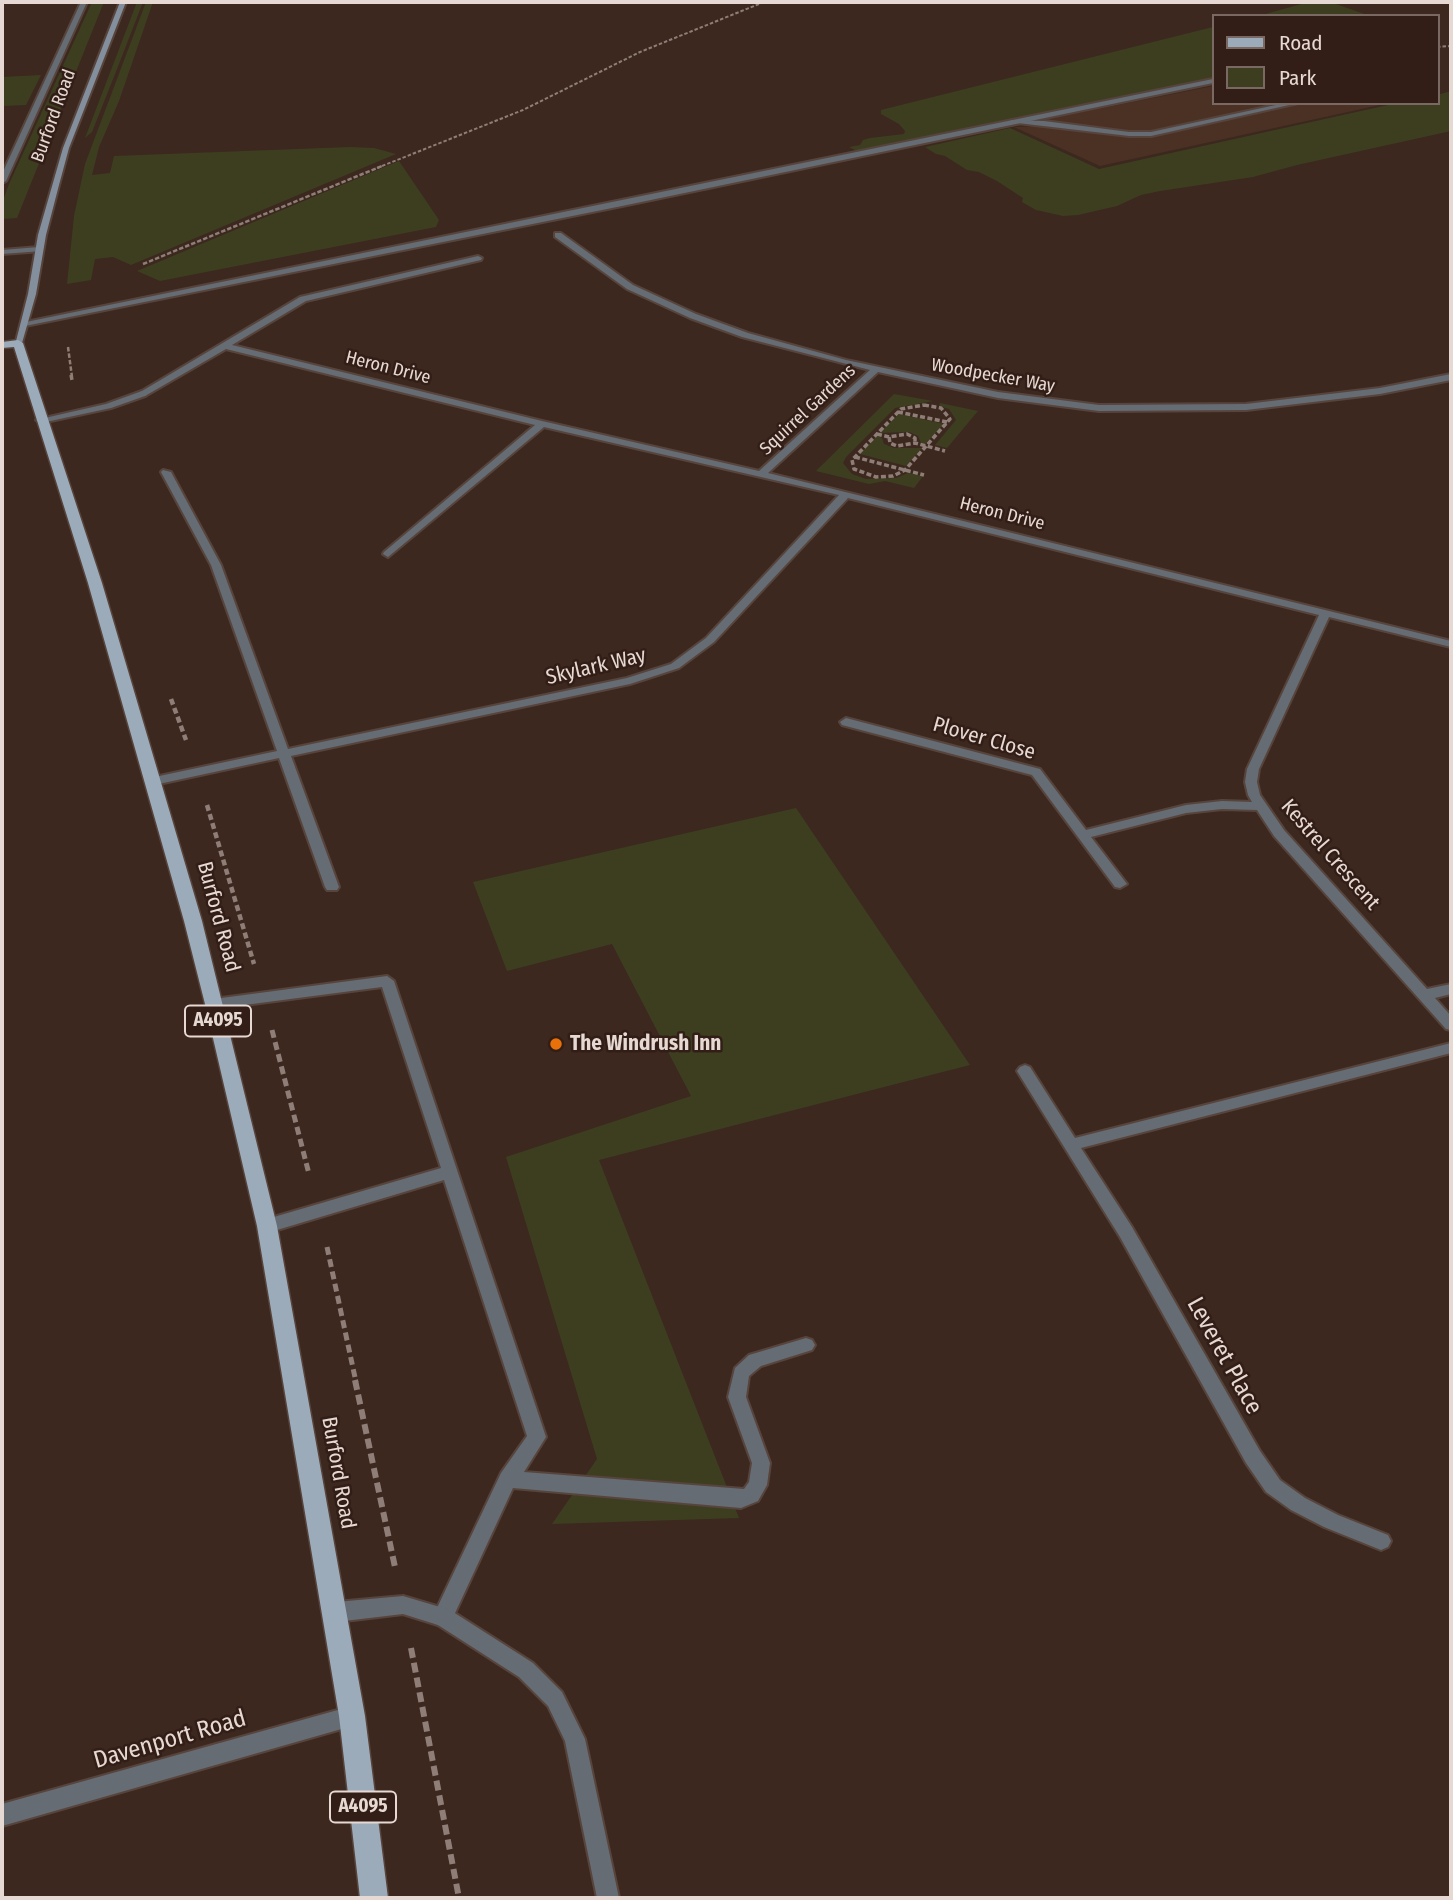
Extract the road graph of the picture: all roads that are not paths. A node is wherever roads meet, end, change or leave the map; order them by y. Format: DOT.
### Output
graph roads {
  1 [pos="84,2"];
  2 [pos="124,2"];
  3 [pos="1212,81"];
  4 [pos="1286,105"];
  5 [pos="1012,122"];
  6 [pos="2,181"];
  7 [pos="558,235"];
  8 [pos="39,249"];
  9 [pos="2,252"];
  10 [pos="478,258"];
  11 [pos="25,323"];
  12 [pos="10,344"];
  13 [pos="225,346"];
  14 [pos="876,369"];
  15 [pos="1451,377"];
  16 [pos="41,420"];
  17 [pos="542,424"];
  18 [pos="166,472"];
  19 [pos="761,474"];
  20 [pos="846,494"];
  21 [pos="388,554"];
  22 [pos="1325,613"];
  23 [pos="1451,644"];
  24 [pos="846,722"];
  25 [pos="286,753"];
  26 [pos="154,781"];
  27 [pos="1261,807"];
  28 [pos="1082,835"];
  29 [pos="1120,884"];
  30 [pos="332,887"];
  31 [pos="1451,989"];
  32 [pos="1425,995"];
  33 [pos="214,1004"];
  34 [pos="1451,1025"];
  35 [pos="1451,1048"];
  36 [pos="1025,1071"];
  37 [pos="1073,1144"];
  38 [pos="449,1172"];
  39 [pos="267,1226"];
  40 [pos="806,1345"];
  41 [pos="508,1479"];
  42 [pos="1381,1541"];
  43 [pos="336,1612"];
  44 [pos="443,1617"];
  45 [pos="352,1716"];
  46 [pos="2,1815"];
  47 [pos="374,1898"];
  48 [pos="608,1898"];
  1 -- 6 [label="street, Burford Road"];
  2 -- 8 [label="main road, Burford Road"];
  3 -- 5 [label="street"];
  4 -- 5 [label="street"];
  5 -- 11 [label="street"];
  7 -- 14 [label="street, Woodpecker Way"];
  8 -- 9 [label="street"];
  8 -- 11 [label="main road, Burford Road"];
  10 -- 13 [label="street"];
  11 -- 12 [label="main road, Burford Road"];
  12 -- 16 [label="main road, Burford Road / A4095"];
  13 -- 16 [label="street"];
  13 -- 17 [label="street, Heron Drive"];
  14 -- 15 [label="street, Woodpecker Way"];
  14 -- 19 [label="street, Squirrel Gardens"];
  16 -- 26 [label="main road, Burford Road / A4095"];
  17 -- 19 [label="street, Heron Drive"];
  17 -- 21 [label="street"];
  18 -- 25 [label="street"];
  19 -- 20 [label="street, Heron Drive"];
  20 -- 22 [label="street, Heron Drive"];
  20 -- 25 [label="street, Skylark Way"];
  22 -- 23 [label="street, Heron Drive"];
  22 -- 27 [label="street, Kestrel Crescent"];
  24 -- 28 [label="street, Plover Close"];
  25 -- 26 [label="street, Skylark Way"];
  25 -- 30 [label="street"];
  26 -- 33 [label="main road, Burford Road / A4095"];
  27 -- 28 [label="street"];
  27 -- 32 [label="street, Kestrel Crescent"];
  28 -- 29 [label="street, Plover Close"];
  31 -- 32 [label="street"];
  32 -- 34 [label="street, Kestrel Crescent"];
  33 -- 38 [label="street"];
  33 -- 39 [label="main road, Burford Road / A4095"];
  35 -- 37 [label="street"];
  36 -- 37 [label="street, Leveret Place"];
  37 -- 42 [label="street, Leveret Place"];
  38 -- 39 [label="street"];
  38 -- 41 [label="street"];
  39 -- 43 [label="main road, Burford Road / A4095"];
  40 -- 41 [label="street"];
  41 -- 44 [label="street"];
  43 -- 44 [label="street"];
  43 -- 45 [label="main road, Burford Road / A4095"];
  44 -- 48 [label="street"];
  45 -- 46 [label="street, Davenport Road"];
  45 -- 47 [label="main road, Burford Road / A4095"];
}
